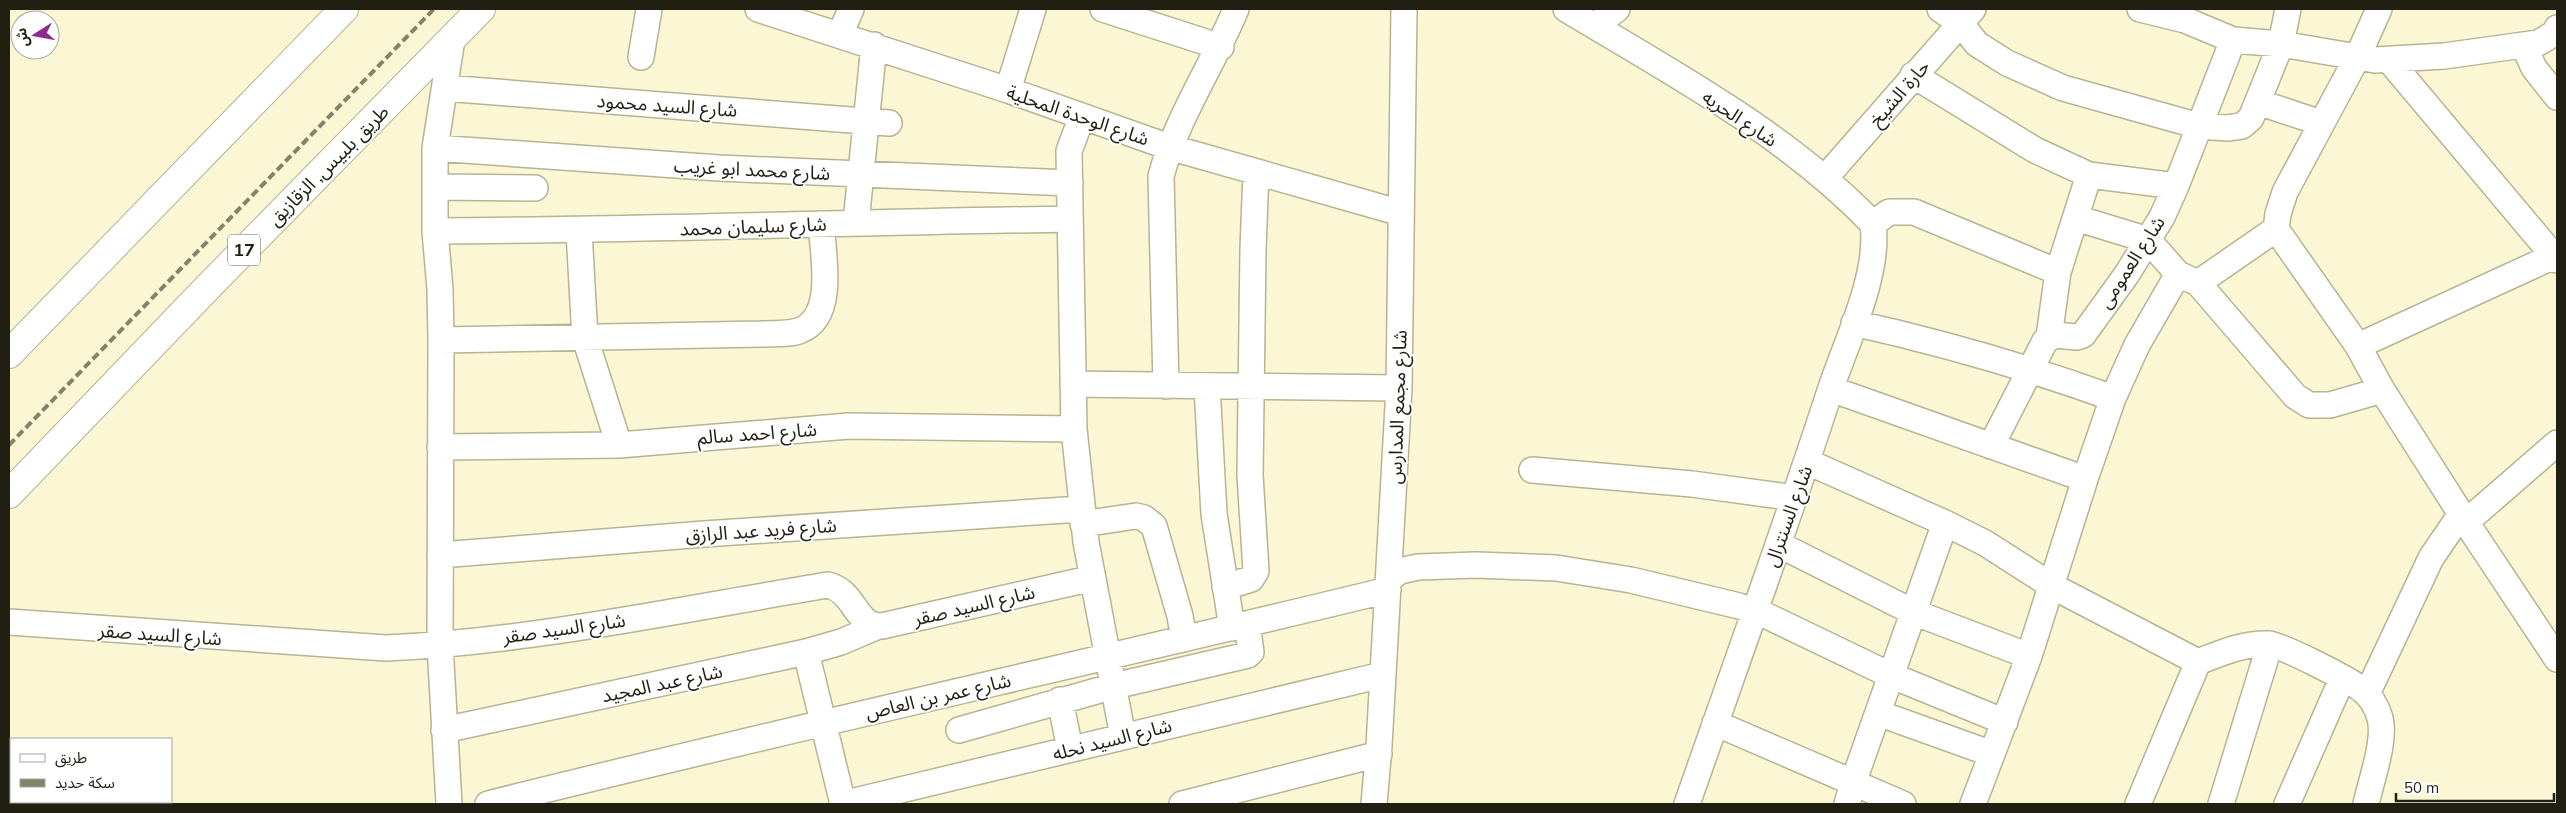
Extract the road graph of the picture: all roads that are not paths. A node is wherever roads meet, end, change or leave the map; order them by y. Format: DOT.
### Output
graph roads {
  1 [pos="344,9"];
  2 [pos="481,9"];
  3 [pos="649,9"];
  4 [pos="758,9"];
  5 [pos="851,9"];
  6 [pos="1033,9"];
  7 [pos="1103,9"];
  8 [pos="1236,9"];
  9 [pos="1404,9"];
  10 [pos="1566,9"];
  11 [pos="1617,9"];
  12 [pos="1940,9"];
  13 [pos="2140,9"];
  14 [pos="2288,9"];
  15 [pos="2379,9"];
  16 [pos="2187,14"];
  17 [pos="1967,16"];
  18 [pos="1595,26"];
  19 [pos="2556,33"];
  20 [pos="840,35"];
  21 [pos="452,39"];
  22 [pos="2233,40"];
  23 [pos="2280,44"];
  24 [pos="874,45"];
  25 [pos="2524,46"];
  26 [pos="1220,47"];
  27 [pos="2358,56"];
  28 [pos="641,57"];
  29 [pos="2389,60"];
  30 [pos="1912,75"];
  31 [pos="445,88"];
  32 [pos="1008,90"];
  33 [pos="2557,97"];
  34 [pos="2258,102"];
  35 [pos="1086,118"];
  36 [pos="877,122"];
  37 [pos="2321,123"];
  38 [pos="2199,126"];
  39 [pos="1169,147"];
  40 [pos="435,148"];
  41 [pos="1256,172"];
  42 [pos="861,175"];
  43 [pos="2089,175"];
  44 [pos="1825,178"];
  45 [pos="1070,183"];
  46 [pos="2176,186"];
  47 [pos="435,188"];
  48 [pos="535,188"];
  49 [pos="1401,212"];
  50 [pos="2076,218"];
  51 [pos="1070,219"];
  52 [pos="856,222"];
  53 [pos="821,224"];
  54 [pos="1873,224"];
  55 [pos="2276,229"];
  56 [pos="435,231"];
  57 [pos="578,231"];
  58 [pos="2148,240"];
  59 [pos="2556,258"];
  60 [pos="2058,272"];
  61 [pos="2188,278"];
  62 [pos="1854,323"];
  63 [pos="2050,337"];
  64 [pos="585,338"];
  65 [pos="441,340"];
  66 [pos="2358,346"];
  67 [pos="9,354"];
  68 [pos="2031,368"];
  69 [pos="1073,384"];
  70 [pos="1166,386"];
  71 [pos="1207,387"];
  72 [pos="1251,387"];
  73 [pos="1399,388"];
  74 [pos="1831,389"];
  75 [pos="2382,390"];
  76 [pos="2113,398"];
  77 [pos="1074,429"];
  78 [pos="2557,443"];
  79 [pos="619,444"];
  80 [pos="1991,446"];
  81 [pos="440,447"];
  82 [pos="1808,462"];
  83 [pos="1532,470"];
  84 [pos="2085,479"];
  85 [pos="9,494"];
  86 [pos="1795,498"];
  87 [pos="1082,517"];
  88 [pos="2464,518"];
  89 [pos="1945,523"];
  90 [pos="1778,544"];
  91 [pos="440,555"];
  92 [pos="1093,578"];
  93 [pos="1388,585"];
  94 [pos="2052,586"];
  95 [pos="1224,587"];
  96 [pos="1755,611"];
  97 [pos="1914,612"];
  98 [pos="9,622"];
  99 [pos="1240,626"];
  100 [pos="876,627"];
  101 [pos="1184,639"];
  102 [pos="2270,644"];
  103 [pos="440,645"];
  104 [pos="2554,647"];
  105 [pos="806,652"];
  106 [pos="2029,656"];
  107 [pos="1108,658"];
  108 [pos="2198,662"];
  109 [pos="1382,675"];
  110 [pos="1890,675"];
  111 [pos="2342,679"];
  112 [pos="1114,686"];
  113 [pos="2367,694"];
  114 [pos="1060,700"];
  115 [pos="1878,713"];
  116 [pos="823,722"];
  117 [pos="2005,722"];
  118 [pos="1715,723"];
  119 [pos="444,730"];
  120 [pos="959,730"];
  121 [pos="1123,736"];
  122 [pos="1070,749"];
  123 [pos="1379,754"];
  124 [pos="1992,754"];
  125 [pos="1270,793"];
  126 [pos="1850,794"];
  127 [pos="449,804"];
  128 [pos="488,804"];
  129 [pos="843,804"];
  130 [pos="1182,804"];
  131 [pos="1374,804"];
  132 [pos="1686,804"];
  133 [pos="1903,804"];
  134 [pos="1973,804"];
  135 [pos="2138,804"];
  136 [pos="2222,804"];
  137 [pos="2288,804"];
  138 [pos="2366,804"];
  1 -- 67 [label="highway"];
  2 -- 21 [label="highway, طريق بلبيس, الزقازيق / 17"];
  3 -- 28 [label="street"];
  4 -- 20 [label="street, شارع الوحدة المحلية"];
  5 -- 20 [label="street"];
  6 -- 32 [label="street"];
  7 -- 26 [label="street"];
  8 -- 26 [label="street"];
  9 -- 49 [label="street, شارع مجمع المدارس"];
  10 -- 18 [label="street, شارع الحريه"];
  11 -- 18 [label="street"];
  12 -- 17 [label="street"];
  13 -- 16 [label="street"];
  14 -- 23 [label="street"];
  15 -- 27 [label="street"];
  16 -- 22 [label="street"];
  17 -- 30 [label="street, حارة الشيخ"];
  17 -- 38 [label="street"];
  18 -- 44 [label="street, شارع الحريه"];
  19 -- 25 [label="street"];
  20 -- 24 [label="street, شارع الوحدة المحلية"];
  21 -- 31 [label="street"];
  21 -- 85 [label="highway, طريق بلبيس, الزقازيق / 17"];
  22 -- 23 [label="street"];
  22 -- 38 [label="street, شارع العمومى"];
  23 -- 27 [label="street"];
  23 -- 34 [label="street"];
  24 -- 32 [label="street, شارع الوحدة المحلية"];
  24 -- 36 [label="street"];
  25 -- 29 [label="street"];
  25 -- 33 [label="street"];
  26 -- 39 [label="street"];
  27 -- 29 [label="street"];
  27 -- 37 [label="street"];
  29 -- 59 [label="street"];
  30 -- 43 [label="street"];
  30 -- 44 [label="street, حارة الشيخ"];
  31 -- 36 [label="street, شارع السيد محمود"];
  31 -- 40 [label="street"];
  32 -- 35 [label="street, شارع الوحدة المحلية"];
  34 -- 37 [label="street"];
  34 -- 38 [label="street"];
  35 -- 39 [label="street, شارع الوحدة المحلية"];
  35 -- 45 [label="street"];
  36 -- 42 [label="street"];
  37 -- 55 [label="street"];
  38 -- 46 [label="street, شارع العمومى"];
  39 -- 41 [label="street, شارع الوحدة المحلية"];
  39 -- 70 [label="street"];
  40 -- 42 [label="street, شارع محمد ابو غريب"];
  40 -- 47 [label="street"];
  41 -- 49 [label="street, شارع الوحدة المحلية"];
  41 -- 72 [label="street"];
  42 -- 45 [label="street, شارع محمد ابو غريب"];
  42 -- 52 [label="street"];
  43 -- 46 [label="street"];
  43 -- 50 [label="street"];
  44 -- 54 [label="street, شارع الحريه"];
  45 -- 51 [label="street"];
  46 -- 58 [label="street, شارع العمومى"];
  47 -- 48 [label="street"];
  47 -- 56 [label="street"];
  49 -- 73 [label="street, شارع مجمع المدارس"];
  50 -- 58 [label="street"];
  50 -- 60 [label="street"];
  51 -- 52 [label="street, شارع سليمان محمد"];
  51 -- 69 [label="street"];
  52 -- 53 [label="street, شارع سليمان محمد"];
  53 -- 57 [label="street, شارع سليمان محمد"];
  53 -- 64 [label="street"];
  54 -- 60 [label="street"];
  54 -- 62 [label="street, شارع السنترال"];
  55 -- 61 [label="street"];
  55 -- 66 [label="street"];
  56 -- 57 [label="street, شارع سليمان محمد"];
  56 -- 65 [label="street"];
  57 -- 64 [label="street"];
  58 -- 61 [label="street"];
  58 -- 63 [label="street, شارع العمومى"];
  59 -- 66 [label="street"];
  60 -- 63 [label="street"];
  61 -- 75 [label="street"];
  61 -- 76 [label="street"];
  62 -- 68 [label="street"];
  62 -- 74 [label="street, شارع السنترال"];
  63 -- 68 [label="street"];
  64 -- 65 [label="street"];
  64 -- 79 [label="street"];
  65 -- 81 [label="street"];
  66 -- 75 [label="street"];
  68 -- 76 [label="street"];
  68 -- 80 [label="street"];
  69 -- 70 [label="street"];
  69 -- 77 [label="street"];
  70 -- 71 [label="street"];
  71 -- 72 [label="street"];
  71 -- 95 [label="street"];
  72 -- 73 [label="street"];
  72 -- 95 [label="street"];
  73 -- 93 [label="street, شارع مجمع المدارس"];
  74 -- 80 [label="street"];
  74 -- 82 [label="street, شارع السنترال"];
  75 -- 88 [label="street"];
  76 -- 84 [label="street"];
  77 -- 79 [label="street, شارع احمد سالم"];
  77 -- 87 [label="street"];
  78 -- 88 [label="street"];
  79 -- 81 [label="street, شارع احمد سالم"];
  80 -- 84 [label="street"];
  81 -- 91 [label="street"];
  82 -- 86 [label="street, شارع السنترال"];
  82 -- 89 [label="street"];
  83 -- 86 [label="street"];
  84 -- 94 [label="street"];
  86 -- 90 [label="street, شارع السنترال"];
  87 -- 91 [label="street, شارع فريد عبد الرازق"];
  87 -- 92 [label="street"];
  87 -- 101 [label="street, شارع فريد عبد الرازق"];
  88 -- 104 [label="street"];
  88 -- 113 [label="street"];
  89 -- 94 [label="street"];
  89 -- 97 [label="street"];
  90 -- 96 [label="street, شارع السنترال"];
  90 -- 97 [label="street"];
  91 -- 103 [label="street"];
  92 -- 100 [label="street, شارع السيد صقر"];
  92 -- 107 [label="street"];
  93 -- 96 [label="street, شارع عمر بن العاص"];
  93 -- 99 [label="street, شارع عمر بن العاص"];
  93 -- 109 [label="street, شارع مجمع المدارس"];
  94 -- 106 [label="street"];
  94 -- 108 [label="street"];
  95 -- 99 [label="street"];
  96 -- 110 [label="street, شارع عمر بن العاص"];
  96 -- 118 [label="street, شارع السنترال"];
  97 -- 106 [label="street"];
  97 -- 110 [label="street"];
  98 -- 103 [label="street, شارع السيد صقر"];
  99 -- 101 [label="street, شارع عمر بن العاص"];
  99 -- 112 [label="street"];
  100 -- 103 [label="street, شارع السيد صقر"];
  100 -- 105 [label="street, شارع عبد المجيد"];
  101 -- 107 [label="street, شارع عمر بن العاص"];
  102 -- 108 [label="street"];
  102 -- 111 [label="street"];
  102 -- 136 [label="street"];
  103 -- 119 [label="street"];
  105 -- 116 [label="street"];
  105 -- 119 [label="street, شارع عبد المجيد"];
  106 -- 117 [label="street"];
  107 -- 112 [label="street"];
  107 -- 116 [label="street, شارع عمر بن العاص"];
  108 -- 135 [label="street"];
  109 -- 121 [label="street, شارع السيد نحله"];
  109 -- 123 [label="street, شارع مجمع المدارس"];
  110 -- 115 [label="street"];
  110 -- 117 [label="street, شارع عمر بن العاص"];
  111 -- 113 [label="street"];
  111 -- 137 [label="street"];
  112 -- 114 [label="street"];
  112 -- 121 [label="street"];
  113 -- 138 [label="street"];
  114 -- 120 [label="street"];
  114 -- 122 [label="street"];
  115 -- 124 [label="street"];
  115 -- 126 [label="street"];
  116 -- 128 [label="street, شارع عمر بن العاص"];
  116 -- 129 [label="street"];
  117 -- 124 [label="street"];
  118 -- 126 [label="street"];
  118 -- 132 [label="street, شارع السنترال"];
  119 -- 127 [label="street"];
  121 -- 122 [label="street, شارع السيد نحله"];
  122 -- 129 [label="street, شارع السيد نحله"];
  123 -- 125 [label="street"];
  123 -- 131 [label="street, شارع مجمع المدارس"];
  124 -- 134 [label="street"];
  125 -- 130 [label="street"];
  126 -- 133 [label="street"];
}
